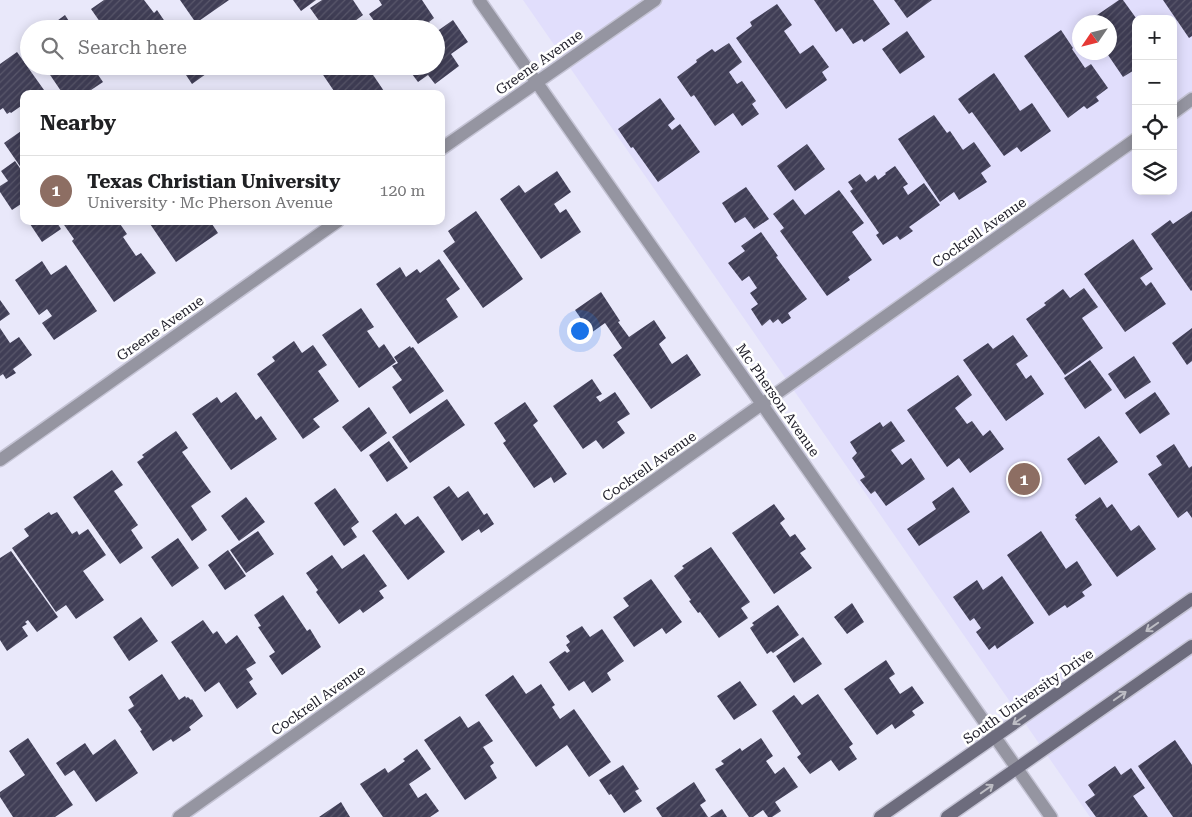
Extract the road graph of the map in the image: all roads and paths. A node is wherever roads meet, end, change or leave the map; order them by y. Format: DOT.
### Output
graph roads {
  1 [pos="479,0"];
  2 [pos="655,0"];
  3 [pos="536,82"];
  4 [pos="1192,99"];
  5 [pos="1177,110"];
  6 [pos="1132,142"];
  7 [pos="445,146"];
  8 [pos="332,225"];
  9 [pos="762,404"];
  10 [pos="0,460"];
  11 [pos="1192,599"];
  12 [pos="1192,646"];
  13 [pos="995,737"];
  14 [pos="1017,768"];
  15 [pos="179,817"];
  16 [pos="880,817"];
  17 [pos="947,817"];
  18 [pos="1051,817"];
  1 -- 3 [label="street, Mc Pherson Avenue"];
  2 -- 3 [label="street, Greene Avenue"];
  3 -- 7 [label="street, Greene Avenue"];
  3 -- 9 [label="street, Mc Pherson Avenue"];
  4 -- 5 [label="street"];
  6 -- 9 [label="street, Cockrell Avenue"];
  8 -- 10 [label="street, Greene Avenue"];
  9 -- 13 [label="street, Mc Pherson Avenue"];
  9 -- 15 [label="street, Cockrell Avenue"];
  11 -- 13 [label="main road, South University Drive, one-way"];
  14 -- 12 [label="main road, one-way"];
  13 -- 14 [label="street, Mc Pherson Avenue"];
  13 -- 16 [label="main road, South University Drive"];
  17 -- 14 [label="main road, one-way"];
  14 -- 18 [label="street, Mc Pherson Avenue"];
}
